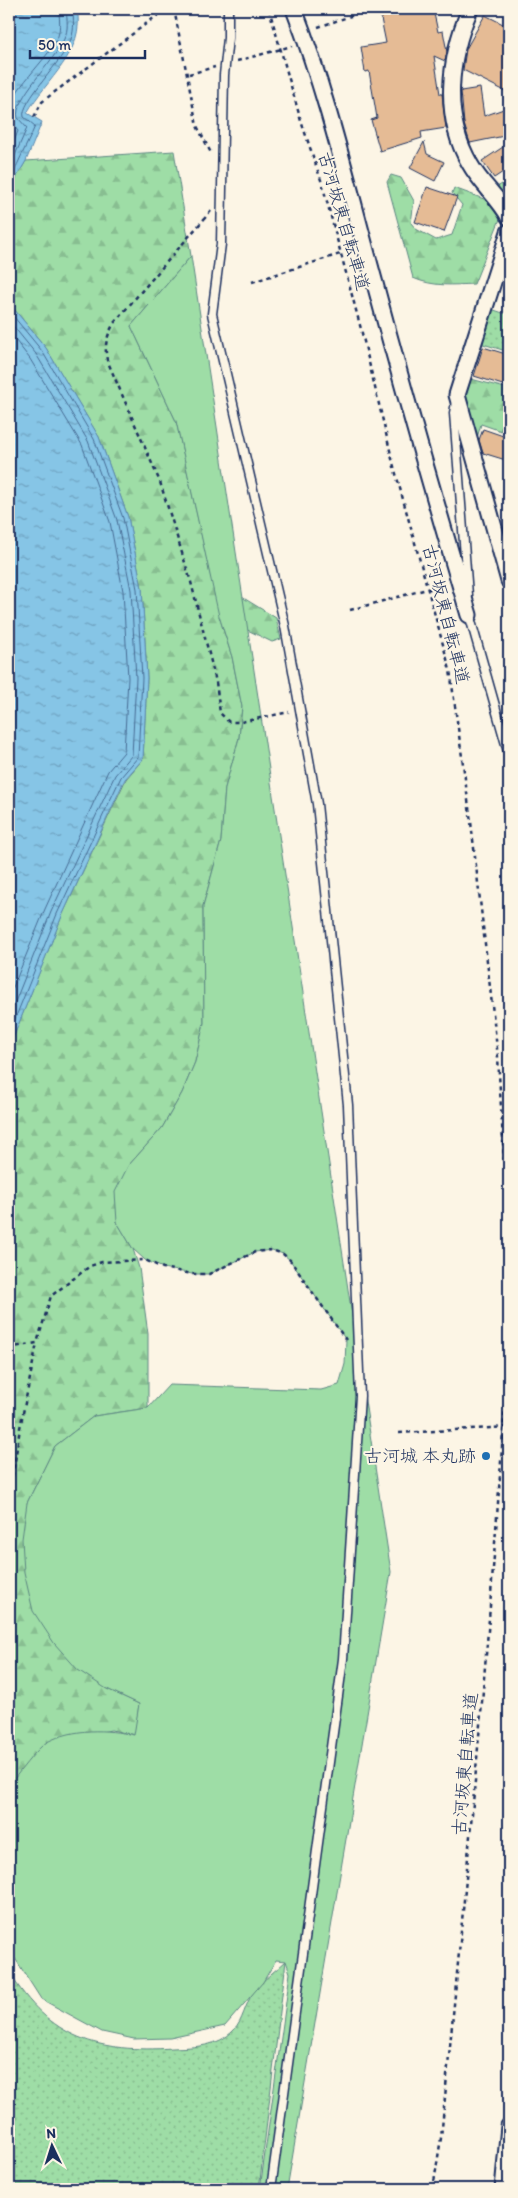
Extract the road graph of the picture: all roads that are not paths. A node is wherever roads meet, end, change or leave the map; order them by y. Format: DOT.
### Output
graph roads {
  1 [pos="228,9"];
  2 [pos="294,9"];
  3 [pos="470,9"];
  4 [pos="509,217"];
  5 [pos="509,232"];
  6 [pos="457,395"];
  7 [pos="509,581"];
  8 [pos="469,615"];
  9 [pos="509,755"];
  10 [pos="509,2126"];
  11 [pos="271,2189"];
  12 [pos="503,2189"];
  1 -- 11 [label="lane"];
  2 -- 8 [label="street"];
  3 -- 4 [label="street"];
  5 -- 6 [label="street"];
  6 -- 7 [label="street"];
  6 -- 8 [label="lane"];
  8 -- 9 [label="lane"];
  10 -- 12 [label="street"];
}
